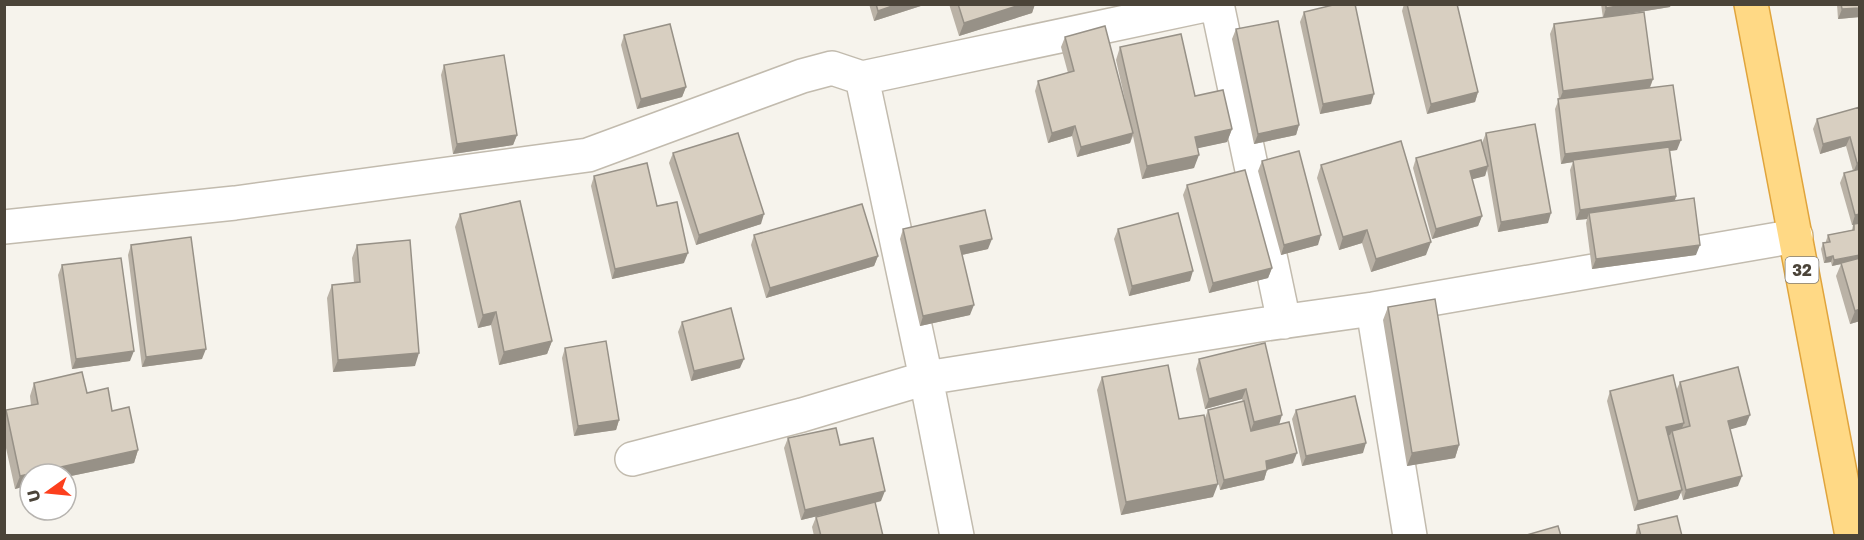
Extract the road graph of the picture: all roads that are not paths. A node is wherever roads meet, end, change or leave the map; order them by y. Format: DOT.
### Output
graph roads {
  1 [pos="1210,4"];
  2 [pos="1217,4"];
  3 [pos="1751,4"];
  4 [pos="862,78"];
  5 [pos="4,227"];
  6 [pos="1796,236"];
  7 [pos="1373,309"];
  8 [pos="1284,322"];
  9 [pos="926,378"];
  10 [pos="632,459"];
  11 [pos="957,536"];
  12 [pos="1410,536"];
  13 [pos="1852,536"];
  1 -- 4 [label="street"];
  2 -- 8 [label="street"];
  3 -- 6 [label="highway, 32"];
  4 -- 5 [label="street"];
  4 -- 9 [label="street"];
  6 -- 7 [label="street"];
  6 -- 13 [label="highway, 32"];
  7 -- 8 [label="street"];
  7 -- 12 [label="street"];
  8 -- 9 [label="street"];
  9 -- 10 [label="street"];
  9 -- 11 [label="street"];
}
